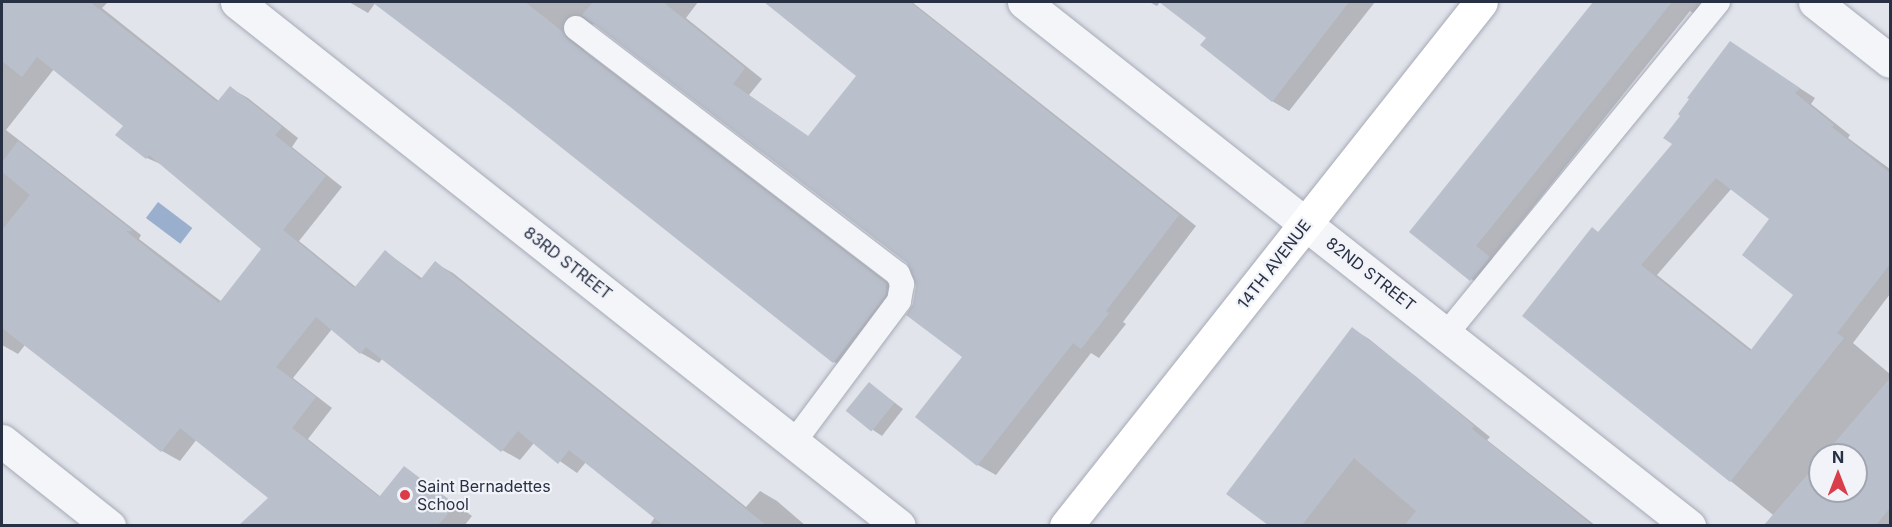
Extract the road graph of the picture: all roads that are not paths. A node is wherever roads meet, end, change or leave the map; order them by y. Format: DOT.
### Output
graph roads {
  1 [pos="237,2"];
  2 [pos="1024,2"];
  3 [pos="1481,2"];
  4 [pos="1718,2"];
  5 [pos="1815,2"];
  6 [pos="576,28"];
  7 [pos="1890,61"];
  8 [pos="1306,224"];
  9 [pos="1448,333"];
  10 [pos="2,441"];
  11 [pos="794,442"];
  12 [pos="109,525"];
  13 [pos="899,525"];
  14 [pos="1066,525"];
  15 [pos="1689,525"];
  1 -- 11 [label="street, 83RD STREET"];
  2 -- 8 [label="street, 82ND STREET"];
  3 -- 8 [label="main road, 14TH AVENUE"];
  4 -- 9 [label="lane"];
  5 -- 7 [label="street"];
  6 -- 11 [label="lane"];
  8 -- 9 [label="street, 82ND STREET"];
  8 -- 14 [label="main road, 14TH AVENUE"];
  9 -- 15 [label="street, 82ND STREET"];
  10 -- 12 [label="street"];
  11 -- 13 [label="street, 83RD STREET"];
}
